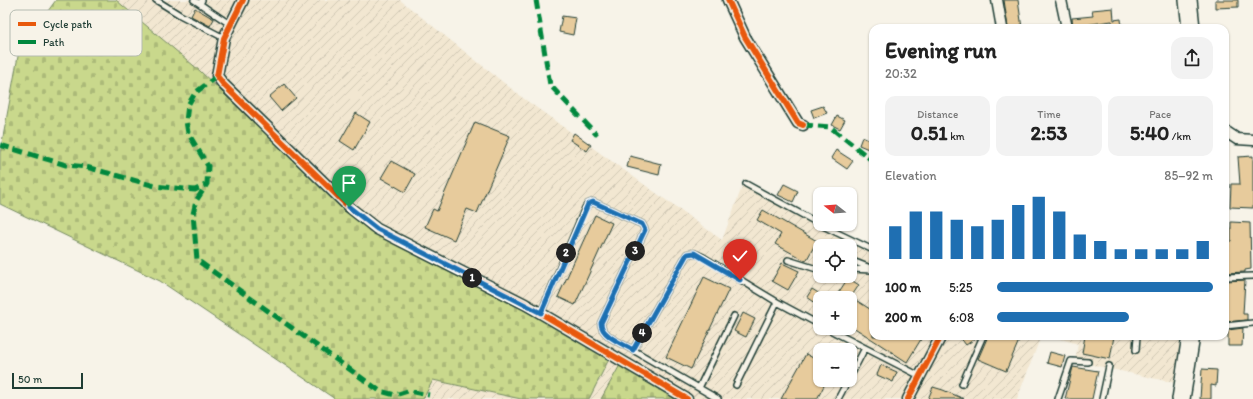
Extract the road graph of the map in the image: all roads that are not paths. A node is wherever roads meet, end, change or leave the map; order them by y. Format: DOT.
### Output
graph roads {
  1 [pos="156,0"];
  2 [pos="194,0"];
  3 [pos="243,0"];
  4 [pos="728,0"];
  5 [pos="997,0"];
  6 [pos="1061,0"];
  7 [pos="1188,0"];
  8 [pos="201,2"];
  9 [pos="1001,24"];
  10 [pos="1066,24"];
  11 [pos="1191,24"];
  12 [pos="231,25"];
  13 [pos="224,38"];
  14 [pos="803,125"];
  15 [pos="1229,134"];
  16 [pos="1253,140"];
  17 [pos="746,184"];
  18 [pos="869,248"];
  19 [pos="788,260"];
  20 [pos="857,263"];
  21 [pos="869,267"];
  22 [pos="813,268"];
  23 [pos="857,269"];
  24 [pos="869,269"];
  25 [pos="1253,276"];
  26 [pos="1229,277"];
  27 [pos="777,302"];
  28 [pos="541,313"];
  29 [pos="734,316"];
  30 [pos="813,321"];
  31 [pos="1253,323"];
  32 [pos="1229,326"];
  33 [pos="840,335"];
  34 [pos="939,340"];
  35 [pos="981,340"];
  36 [pos="1137,340"];
  37 [pos="1190,340"];
  38 [pos="865,348"];
  39 [pos="633,350"];
  40 [pos="1136,350"];
  41 [pos="1088,362"];
  42 [pos="857,363"];
  43 [pos="1110,366"];
  44 [pos="920,376"];
  45 [pos="962,384"];
  46 [pos="736,385"];
  47 [pos="844,387"];
  48 [pos="699,388"];
  49 [pos="687,399"];
  50 [pos="718,399"];
  51 [pos="838,399"];
  52 [pos="908,399"];
  53 [pos="1058,399"];
  54 [pos="1102,399"];
  55 [pos="1181,399"];
  1 -- 13 [label="lane"];
  2 -- 8 [label="lane"];
  3 -- 12 [label="street"];
  4 -- 14 [label="street"];
  5 -- 9 [label="street"];
  6 -- 10 [label="street"];
  7 -- 11 [label="highway"];
  8 -- 12 [label="lane"];
  12 -- 13 [label="street"];
  13 -- 28 [label="street"];
  15 -- 16 [label="street"];
  17 -- 18 [label="lane"];
  19 -- 22 [label="lane"];
  20 -- 21 [label="lane"];
  23 -- 24 [label="lane"];
  25 -- 26 [label="lane"];
  27 -- 30 [label="lane"];
  27 -- 39 [label="lane"];
  27 -- 46 [label="lane"];
  28 -- 39 [label="lane"];
  28 -- 49 [label="street"];
  29 -- 48 [label="lane"];
  31 -- 32 [label="lane"];
  33 -- 38 [label="lane"];
  34 -- 44 [label="street"];
  35 -- 45 [label="lane"];
  36 -- 40 [label="lane"];
  37 -- 55 [label="highway"];
  38 -- 42 [label="lane"];
  38 -- 44 [label="lane"];
  39 -- 48 [label="lane"];
  41 -- 53 [label="lane"];
  43 -- 54 [label="lane"];
  44 -- 52 [label="street"];
  47 -- 51 [label="lane"];
  48 -- 50 [label="lane"];
}
